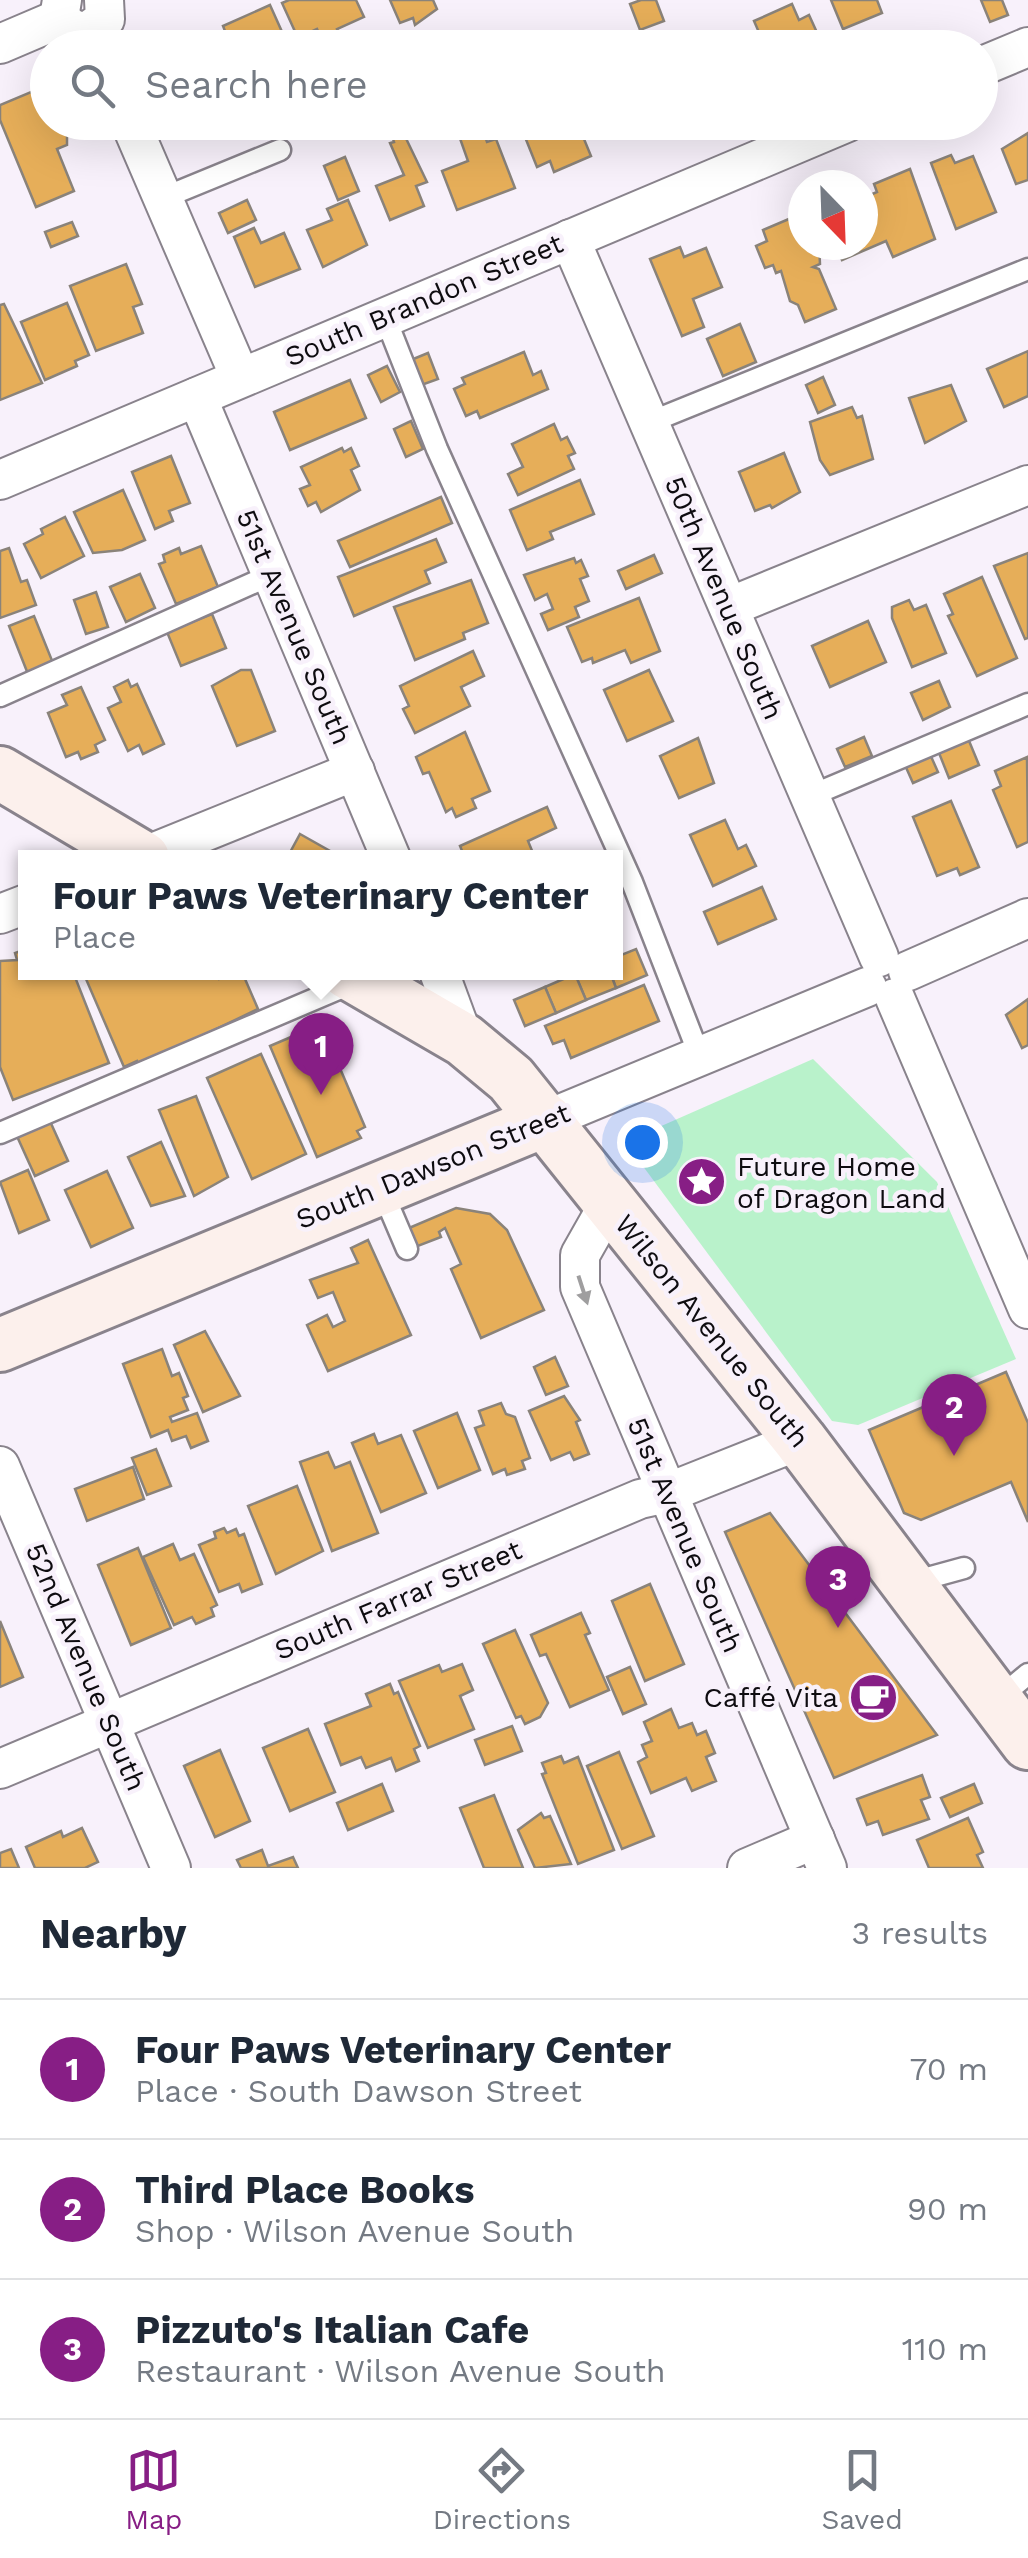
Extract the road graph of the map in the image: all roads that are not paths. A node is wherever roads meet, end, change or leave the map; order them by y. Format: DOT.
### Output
graph roads {
  1 [pos="90,14"];
  2 [pos="42,30"];
  3 [pos="30,34"];
  4 [pos="0,44"];
  5 [pos="1028,47"];
  6 [pos="998,60"];
  7 [pos="138,140"];
  8 [pos="805,140"];
  9 [pos="280,150"];
  10 [pos="162,198"];
  11 [pos="570,239"];
  12 [pos="1028,269"];
  13 [pos="385,317"];
  14 [pos="240,377"];
  15 [pos="197,396"];
  16 [pos="648,423"];
  17 [pos="0,480"];
  18 [pos="1028,485"];
  19 [pos="273,574"];
  20 [pos="729,606"];
  21 [pos="0,696"];
  22 [pos="1028,704"];
  23 [pos="355,771"];
  24 [pos="0,773"];
  25 [pos="810,796"];
  26 [pos="130,850"];
  27 [pos="159,850"];
  28 [pos="388,850"];
  29 [pos="618,850"];
  30 [pos="623,862"];
  31 [pos="1028,918"];
  32 [pos="887,978"];
  33 [pos="344,980"];
  34 [pos="360,980"];
  35 [pos="442,980"];
  36 [pos="464,1040"];
  37 [pos="700,1057"];
  38 [pos="546,1120"];
  39 [pos="0,1133"];
  40 [pos="381,1186"];
  41 [pos="610,1202"];
  42 [pos="407,1249"];
  43 [pos="1028,1309"];
  44 [pos="0,1345"];
  45 [pos="800,1440"];
  46 [pos="0,1466"];
  47 [pos="667,1493"];
  48 [pos="964,1568"];
  49 [pos="908,1583"];
  50 [pos="1012,1687"];
  51 [pos="111,1723"];
  52 [pos="1028,1743"];
  53 [pos="0,1769"];
  54 [pos="822,1854"];
  55 [pos="171,1868"];
  56 [pos="747,1868"];
  1 -- 2 [label="street"];
  3 -- 4 [label="street"];
  5 -- 6 [label="street"];
  7 -- 10 [label="street"];
  8 -- 11 [label="street, South Brandon Street"];
  9 -- 10 [label="lane"];
  10 -- 14 [label="street"];
  11 -- 13 [label="street, South Brandon Street"];
  11 -- 16 [label="street, 50th Avenue South"];
  12 -- 16 [label="lane"];
  13 -- 14 [label="street, South Brandon Street"];
  13 -- 29 [label="lane"];
  14 -- 15 [label="street, South Brandon Street"];
  15 -- 17 [label="street, South Brandon Street"];
  15 -- 19 [label="street, 51st Avenue South"];
  16 -- 20 [label="street, 50th Avenue South"];
  18 -- 20 [label="street"];
  19 -- 21 [label="lane"];
  19 -- 23 [label="street, 51st Avenue South"];
  20 -- 25 [label="street, 50th Avenue South"];
  22 -- 25 [label="lane"];
  23 -- 27 [label="street"];
  23 -- 28 [label="street, 51st Avenue South"];
  24 -- 26 [label="main road"];
  25 -- 32 [label="street, 50th Avenue South"];
  30 -- 37 [label="lane"];
  31 -- 32 [label="street, South Dawson Street"];
  32 -- 37 [label="street, South Dawson Street"];
  32 -- 43 [label="street, 50th Avenue South"];
  33 -- 39 [label="lane"];
  34 -- 36 [label="main road, Wilson Avenue South"];
  35 -- 36 [label="street"];
  36 -- 38 [label="main road, Wilson Avenue South"];
  37 -- 38 [label="street, South Dawson Street"];
  38 -- 40 [label="main road, South Dawson Street"];
  38 -- 41 [label="main road, Wilson Avenue South"];
  40 -- 42 [label="lane"];
  40 -- 44 [label="main road, South Dawson Street"];
  41 -- 45 [label="main road, Wilson Avenue South"];
  41 -- 47 [label="street, 51st Avenue South, one-way"];
  45 -- 47 [label="street, South Farrar Street"];
  45 -- 49 [label="main road, Wilson Avenue South"];
  46 -- 51 [label="street, 52nd Avenue South"];
  47 -- 51 [label="street, South Farrar Street"];
  47 -- 54 [label="street, 51st Avenue South"];
  48 -- 49 [label="lane"];
  49 -- 50 [label="main road, Wilson Avenue South"];
  50 -- 52 [label="main road, Wilson Avenue South"];
  51 -- 53 [label="street, South Farrar Street"];
  51 -- 55 [label="street, 52nd Avenue South"];
  54 -- 56 [label="street"];
}
